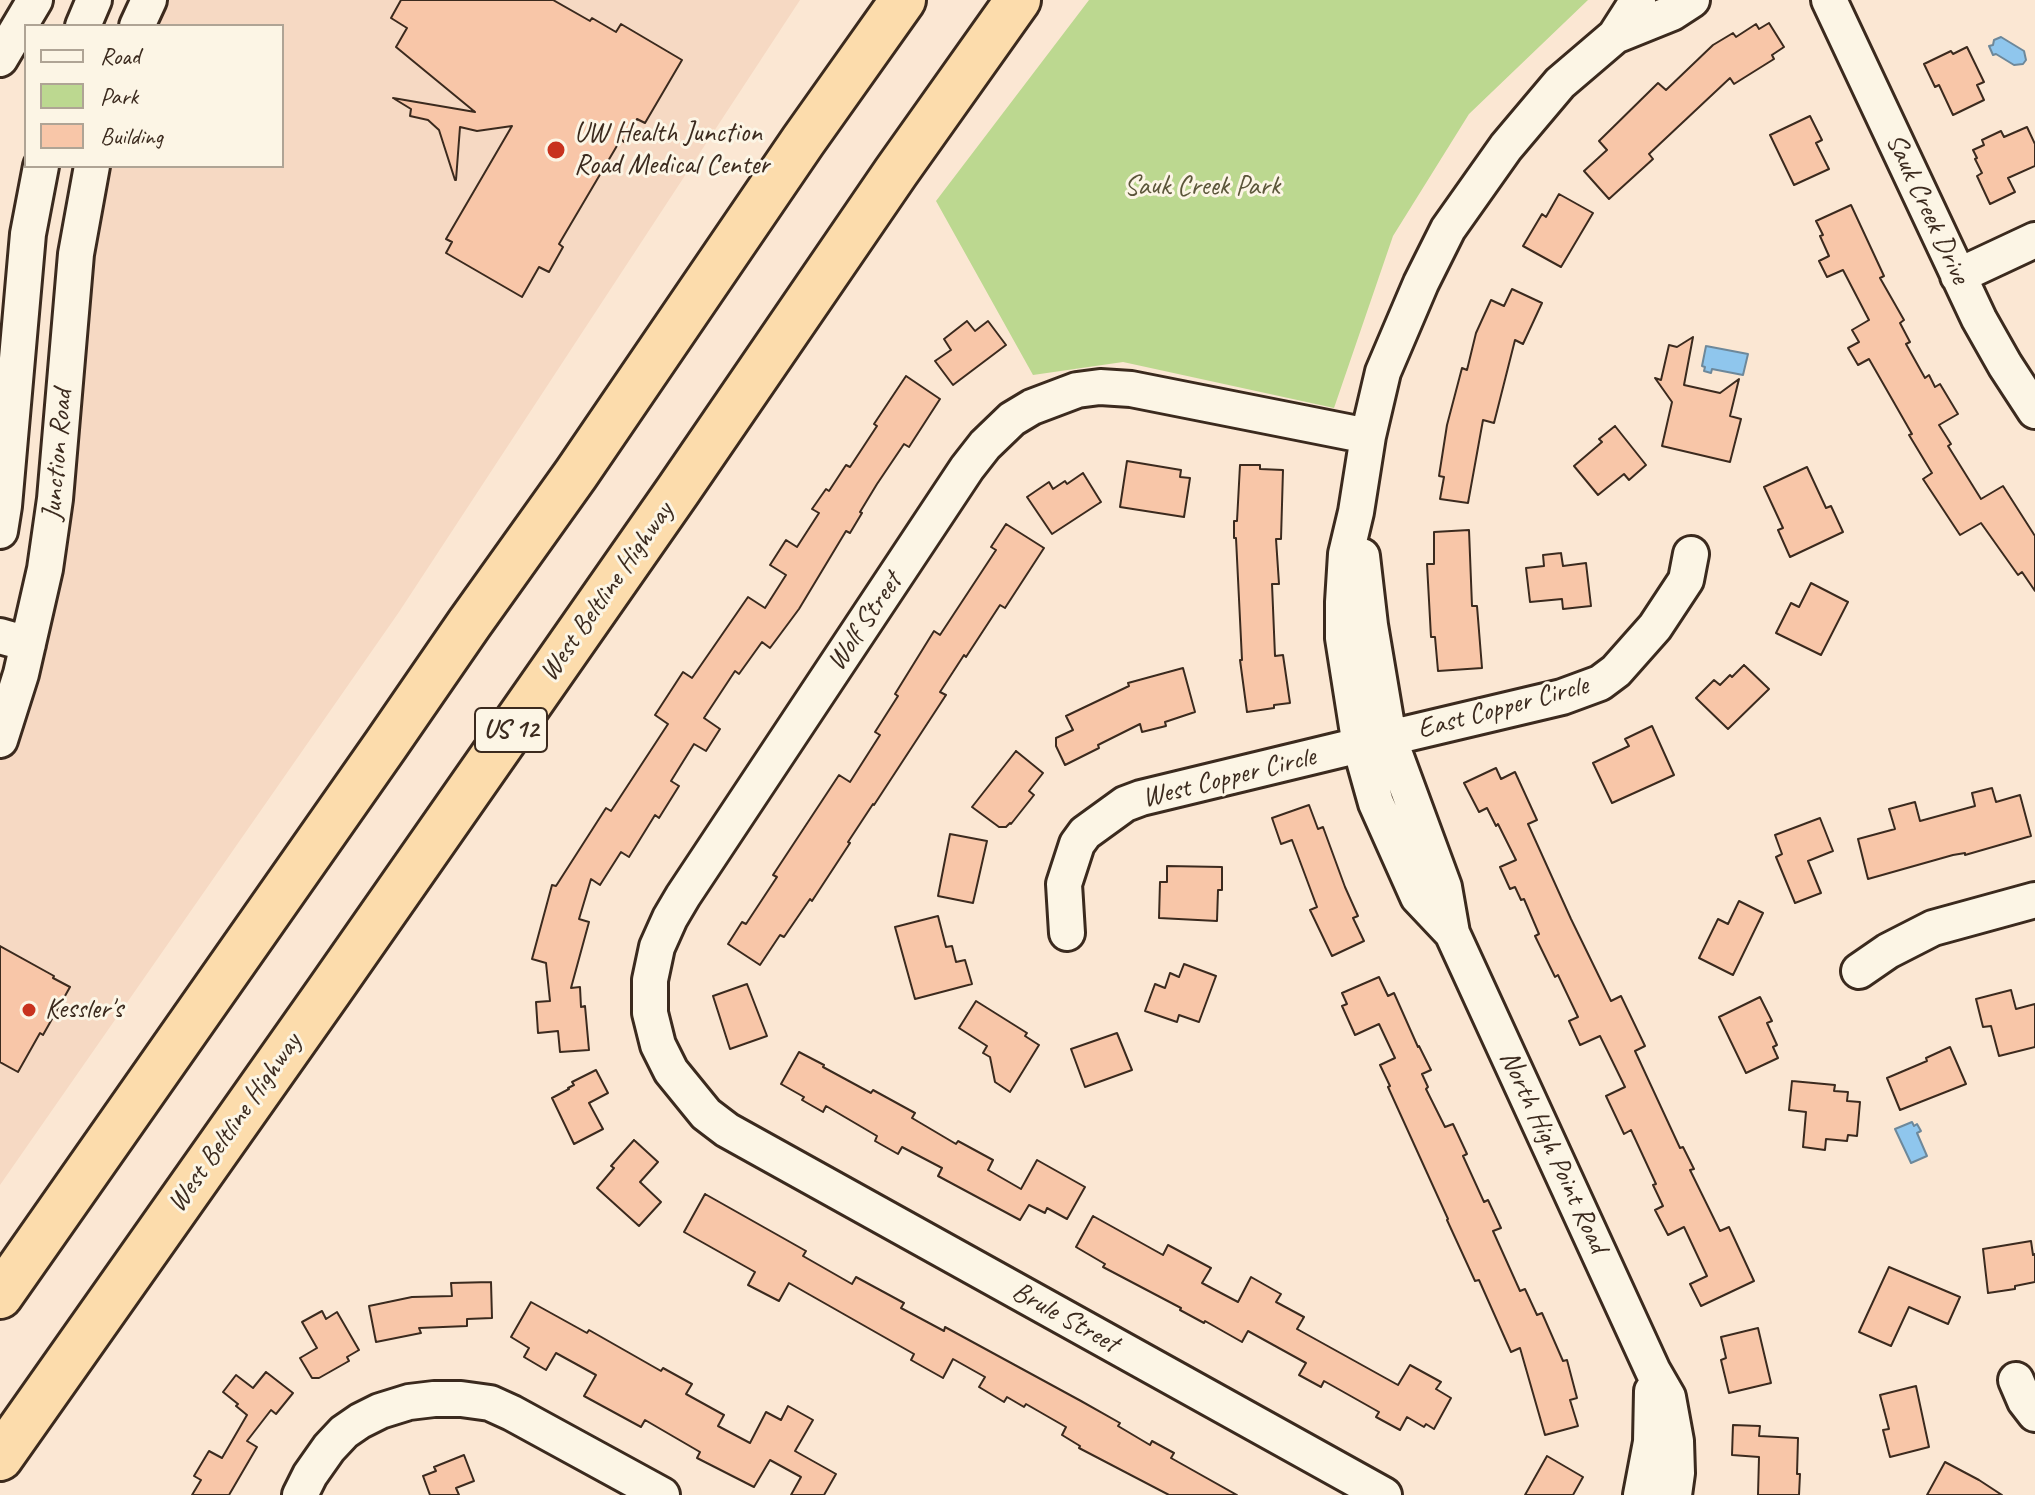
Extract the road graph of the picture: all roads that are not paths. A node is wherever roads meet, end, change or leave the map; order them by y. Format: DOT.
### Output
graph roads {
  1 [pos="35,0"];
  2 [pos="94,0"];
  3 [pos="149,0"];
  4 [pos="903,0"];
  5 [pos="1018,0"];
  6 [pos="1638,0"];
  7 [pos="1692,0"];
  8 [pos="1829,0"];
  9 [pos="84,24"];
  10 [pos="138,24"];
  11 [pos="1615,36"];
  12 [pos="0,59"];
  13 [pos="41,168"];
  14 [pos="92,168"];
  15 [pos="2035,240"];
  16 [pos="1958,276"];
  17 [pos="2035,411"];
  18 [pos="1368,436"];
  19 [pos="0,531"];
  20 [pos="1691,554"];
  21 [pos="14,640"];
  22 [pos="0,740"];
  23 [pos="1374,742"];
  24 [pos="2035,900"];
  25 [pos="1067,933"];
  26 [pos="1859,971"];
  27 [pos="746,1141"];
  28 [pos="0,1296"];
  29 [pos="1653,1371"];
  30 [pos="2016,1380"];
  31 [pos="2035,1414"];
  32 [pos="0,1458"];
  33 [pos="659,1494"];
  34 [pos="300,1495"];
  35 [pos="1384,1495"];
  36 [pos="1641,1495"];
  37 [pos="1674,1495"];
  1 -- 12 [label="street"];
  2 -- 9 [label="street"];
  3 -- 10 [label="street"];
  4 -- 28 [label="highway"];
  5 -- 32 [label="highway, West Beltline Highway / US 12"];
  6 -- 11 [label="street, North High Point Road"];
  7 -- 11 [label="street, North High Point Road"];
  8 -- 16 [label="street, Sauk Creek Drive"];
  11 -- 18 [label="street, North High Point Road"];
  13 -- 19 [label="street, Junction Road"];
  14 -- 21 [label="street, Junction Road"];
  15 -- 16 [label="street"];
  16 -- 17 [label="street, Sauk Creek Drive"];
  18 -- 23 [label="street, North High Point Road"];
  18 -- 27 [label="street, Wolf Street"];
  20 -- 23 [label="street, East Copper Circle"];
  21 -- 22 [label="street, Junction Road"];
  23 -- 25 [label="street, West Copper Circle"];
  23 -- 29 [label="street, North High Point Road"];
  24 -- 26 [label="street"];
  27 -- 35 [label="street, Brule Street"];
  29 -- 36 [label="street, North High Point Road"];
  29 -- 37 [label="street, North High Point Road"];
  30 -- 31 [label="street"];
  33 -- 34 [label="street"];
}
